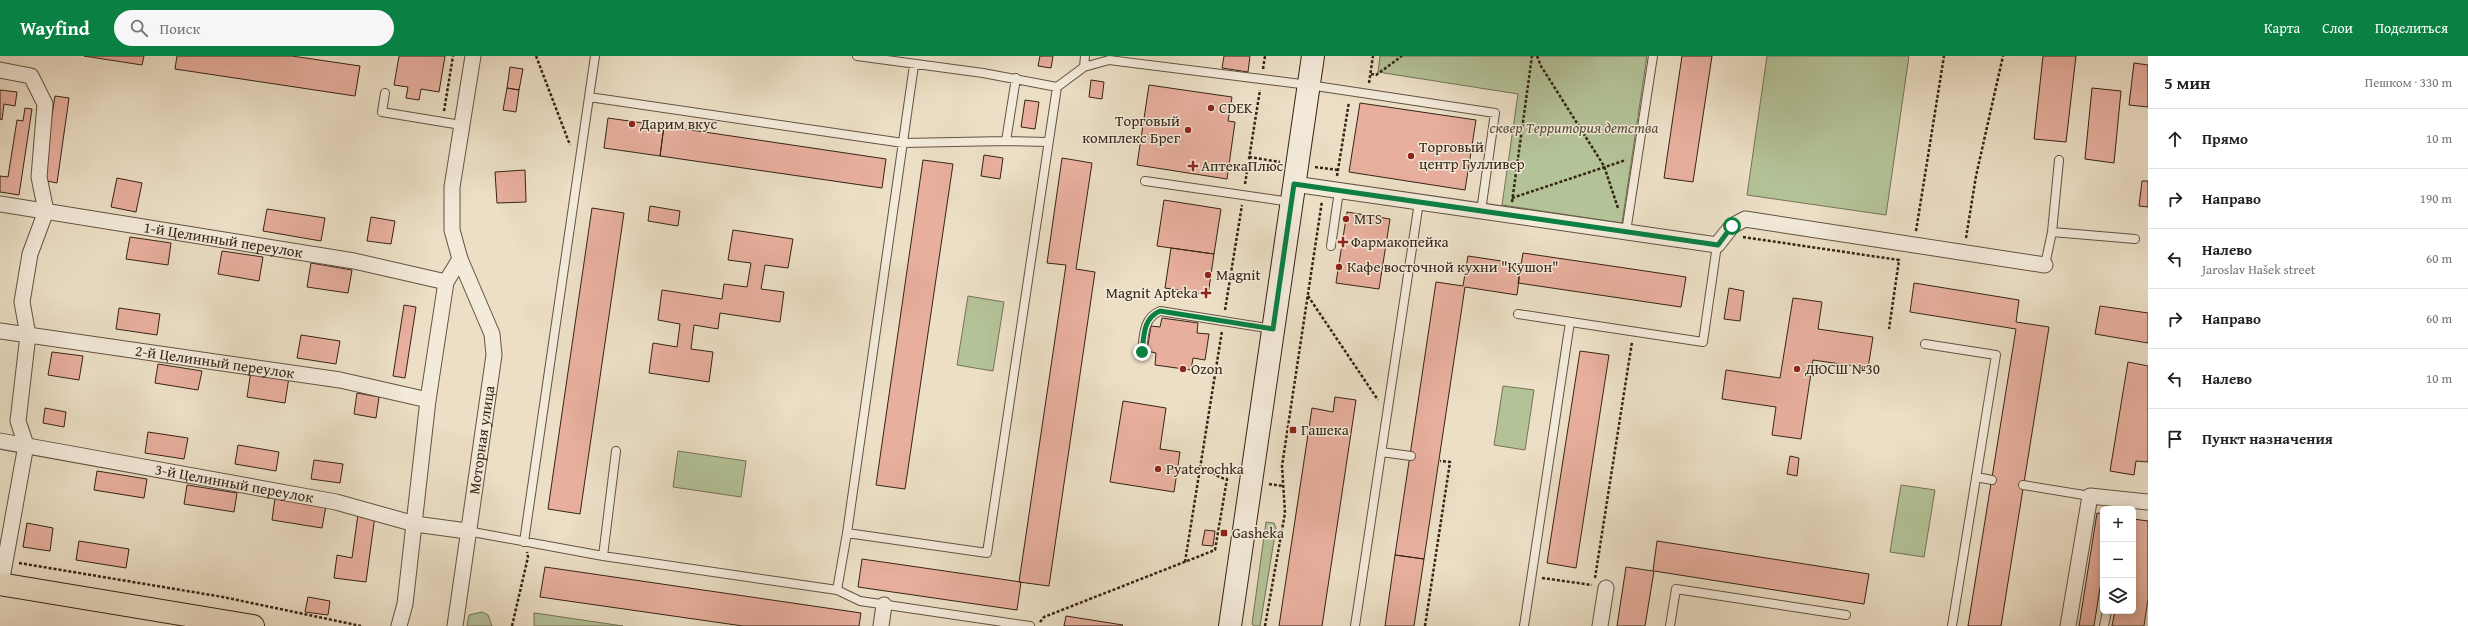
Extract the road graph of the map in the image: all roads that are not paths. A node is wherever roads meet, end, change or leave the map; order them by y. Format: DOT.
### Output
graph roads {
  1 [pos="473,56"];
  2 [pos="595,56"];
  3 [pos="857,56"];
  4 [pos="1085,56"];
  5 [pos="1313,56"];
  6 [pos="1653,56"];
  7 [pos="914,65"];
  8 [pos="1084,67"];
  9 [pos="0,70"];
  10 [pos="1016,78"];
  11 [pos="1309,85"];
  12 [pos="1056,87"];
  13 [pos="385,93"];
  14 [pos="589,97"];
  15 [pos="462,124"];
  16 [pos="1006,141"];
  17 [pos="1047,142"];
  18 [pos="903,143"];
  19 [pos="2059,160"];
  20 [pos="1145,181"];
  21 [pos="1332,190"];
  22 [pos="1293,193"];
  23 [pos="1419,202"];
  24 [pos="0,204"];
  25 [pos="46,211"];
  26 [pos="1481,211"];
  27 [pos="1626,232"];
  28 [pos="2052,232"];
  29 [pos="2135,240"];
  30 [pos="1718,245"];
  31 [pos="1331,246"];
  32 [pos="460,259"];
  33 [pos="2045,265"];
  34 [pos="446,282"];
  35 [pos="1518,314"];
  36 [pos="1570,322"];
  37 [pos="1273,329"];
  38 [pos="0,331"];
  39 [pos="28,335"];
  40 [pos="1925,344"];
  41 [pos="1142,352"];
  42 [pos="428,400"];
  43 [pos="0,441"];
  44 [pos="26,446"];
  45 [pos="616,451"];
  46 [pos="1382,452"];
  47 [pos="1411,456"];
  48 [pos="1976,477"];
  49 [pos="1992,480"];
  50 [pos="2023,485"];
  51 [pos="2090,496"];
  52 [pos="2148,502"];
  53 [pos="2125,504"];
  54 [pos="415,524"];
  55 [pos="467,531"];
  56 [pos="847,533"];
  57 [pos="524,542"];
  58 [pos="603,556"];
  59 [pos="0,584"];
  60 [pos="1606,588"];
  61 [pos="837,590"];
  62 [pos="884,605"];
  63 [pos="2106,614"];
  64 [pos="1846,615"];
  65 [pos="252,626"];
  66 [pos="399,626"];
  67 [pos="455,626"];
  68 [pos="881,626"];
  69 [pos="1030,626"];
  70 [pos="1230,626"];
  71 [pos="1355,626"];
  72 [pos="1524,626"];
  73 [pos="1600,626"];
  74 [pos="1670,626"];
  75 [pos="1952,626"];
  76 [pos="2068,626"];
  77 [pos="2104,626"];
  1 -- 15 [label="street, Моторная улица"];
  2 -- 14 [label="lane"];
  3 -- 7 [label="lane"];
  4 -- 8 [label="lane"];
  5 -- 11 [label="main road"];
  6 -- 27 [label="lane"];
  7 -- 10 [label="lane"];
  7 -- 18 [label="lane"];
  8 -- 11 [label="lane"];
  8 -- 12 [label="lane"];
  9 -- 25 [label="street"];
  10 -- 12 [label="lane"];
  10 -- 16 [label="lane"];
  11 -- 22 [label="main road"];
  11 -- 26 [label="lane"];
  12 -- 17 [label="lane"];
  13 -- 15 [label="lane"];
  14 -- 18 [label="lane"];
  14 -- 57 [label="lane"];
  15 -- 32 [label="street, Моторная улица"];
  16 -- 17 [label="lane"];
  16 -- 18 [label="lane"];
  17 -- 56 [label="lane"];
  18 -- 56 [label="lane"];
  19 -- 28 [label="lane"];
  20 -- 22 [label="lane"];
  21 -- 22 [label="street"];
  21 -- 23 [label="street"];
  21 -- 31 [label="lane"];
  22 -- 37 [label="main road"];
  23 -- 26 [label="street"];
  23 -- 46 [label="lane"];
  24 -- 25 [label="street, 1-й Целинный переулок"];
  25 -- 34 [label="street, 1-й Целинный переулок"];
  25 -- 39 [label="street"];
  26 -- 27 [label="street"];
  27 -- 30 [label="street"];
  28 -- 29 [label="lane"];
  28 -- 33 [label="lane"];
  30 -- 33 [label="street"];
  30 -- 36 [label="lane"];
  32 -- 34 [label="street"];
  32 -- 55 [label="street, Моторная улица"];
  34 -- 42 [label="street"];
  35 -- 36 [label="lane"];
  36 -- 72 [label="lane"];
  37 -- 41 [label="lane"];
  37 -- 70 [label="main road"];
  38 -- 39 [label="street, 2-й Целинный переулок"];
  39 -- 42 [label="street, 2-й Целинный переулок"];
  39 -- 44 [label="street"];
  40 -- 48 [label="lane"];
  42 -- 54 [label="street"];
  43 -- 44 [label="street, 3-й Целинный переулок"];
  44 -- 54 [label="street, 3-й Целинный переулок"];
  44 -- 59 [label="street"];
  45 -- 58 [label="lane"];
  46 -- 47 [label="lane"];
  46 -- 71 [label="lane"];
  48 -- 49 [label="lane"];
  48 -- 75 [label="lane"];
  50 -- 51 [label="lane"];
  51 -- 53 [label="street"];
  51 -- 76 [label="street"];
  52 -- 53 [label="street"];
  54 -- 55 [label="street, 3-й Целинный переулок"];
  54 -- 66 [label="street"];
  55 -- 57 [label="lane"];
  55 -- 67 [label="street, Моторная улица"];
  56 -- 61 [label="lane"];
  57 -- 58 [label="lane"];
  58 -- 61 [label="lane"];
  59 -- 65 [label="main road"];
  60 -- 73 [label="street"];
  61 -- 62 [label="lane"];
  62 -- 68 [label="street"];
  62 -- 69 [label="lane"];
  63 -- 77 [label="lane"];
  64 -- 74 [label="lane"];
}
